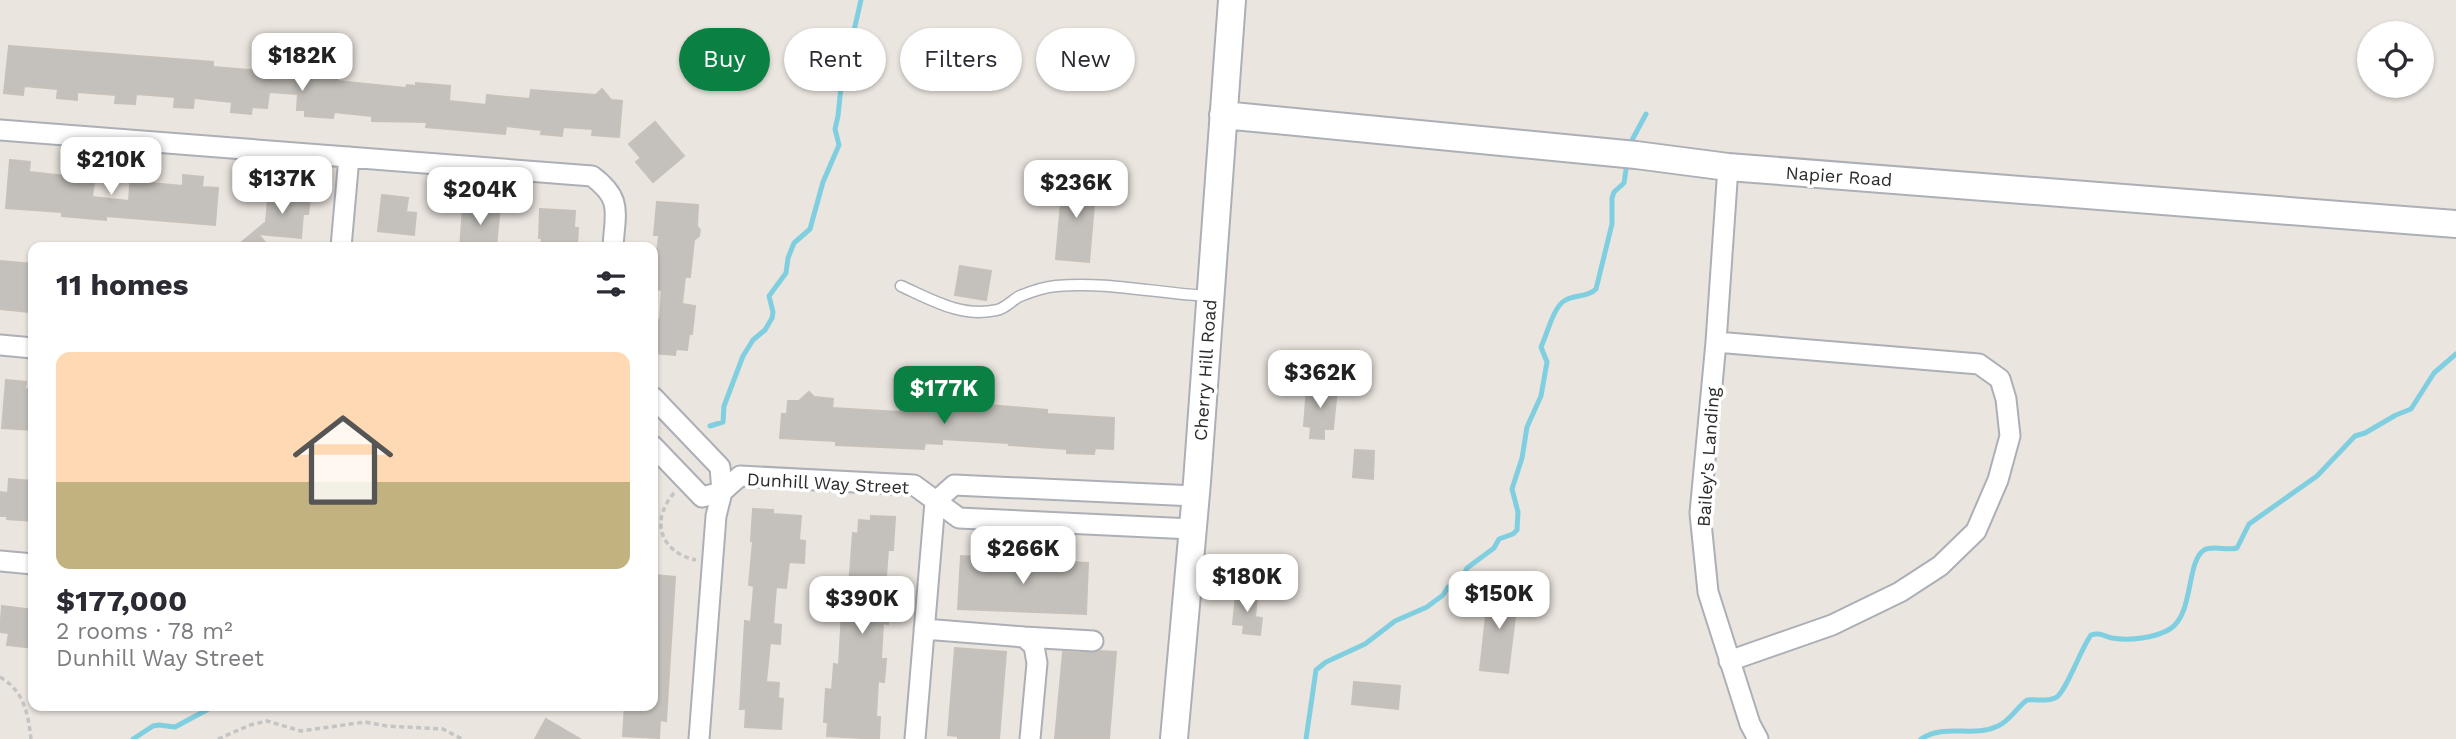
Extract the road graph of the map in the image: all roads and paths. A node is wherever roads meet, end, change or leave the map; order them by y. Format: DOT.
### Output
graph roads {
  1 [pos="1231,0"];
  2 [pos="1223,115"];
  3 [pos="0,130"];
  4 [pos="349,157"];
  5 [pos="1728,167"];
  6 [pos="2456,224"];
  7 [pos="341,242"];
  8 [pos="613,242"];
  9 [pos="901,286"];
  10 [pos="1211,296"];
  11 [pos="1716,342"];
  12 [pos="0,345"];
  13 [pos="28,348"];
  14 [pos="658,402"];
  15 [pos="658,451"];
  16 [pos="680,486"];
  17 [pos="1054,489"];
  18 [pos="722,492"];
  19 [pos="1195,496"];
  20 [pos="935,502"];
  21 [pos="1052,523"];
  22 [pos="1192,529"];
  23 [pos="0,561"];
  24 [pos="704,561"];
  25 [pos="28,564"];
  26 [pos="924,629"];
  27 [pos="1024,637"];
  28 [pos="1093,641"];
  29 [pos="1729,661"];
  30 [pos="0,677"];
  31 [pos="31,739"];
  32 [pos="218,739"];
  33 [pos="462,739"];
  34 [pos="699,739"];
  35 [pos="915,739"];
  36 [pos="1030,739"];
  37 [pos="1174,739"];
  38 [pos="1758,739"];
  1 -- 2 [label="street, Cherry Hill Road"];
  2 -- 5 [label="street, Napier Road"];
  2 -- 10 [label="street, Cherry Hill Road"];
  3 -- 4 [label="street"];
  4 -- 7 [label="street"];
  4 -- 8 [label="street"];
  5 -- 6 [label="street, Napier Road"];
  5 -- 11 [label="street, Bailey's Landing"];
  9 -- 10 [label="lane"];
  10 -- 19 [label="street, Cherry Hill Road"];
  11 -- 29 [label="street, Bailey's Landing"];
  11 -- 29 [label="street"];
  12 -- 13 [label="street"];
  14 -- 18 [label="street, Dunhill Way Street"];
  15 -- 18 [label="street, Dunhill Way Street"];
  16 -- 24 [label="path"];
  17 -- 19 [label="street, Dunhill Way Street"];
  17 -- 20 [label="street, Dunhill Way Street"];
  17 -- 21 [label="street"];
  18 -- 20 [label="street, Dunhill Way Street"];
  18 -- 34 [label="street"];
  19 -- 22 [label="street, Cherry Hill Road"];
  20 -- 21 [label="street, Dunhill Way Street"];
  20 -- 26 [label="street"];
  21 -- 22 [label="street, Dunhill Way Street"];
  22 -- 37 [label="street, Cherry Hill Road"];
  23 -- 25 [label="street"];
  26 -- 27 [label="street"];
  26 -- 35 [label="street"];
  27 -- 28 [label="street"];
  27 -- 36 [label="street"];
  29 -- 38 [label="street, Bailey's Landing"];
  30 -- 31 [label="path"];
  32 -- 33 [label="path"];
}
